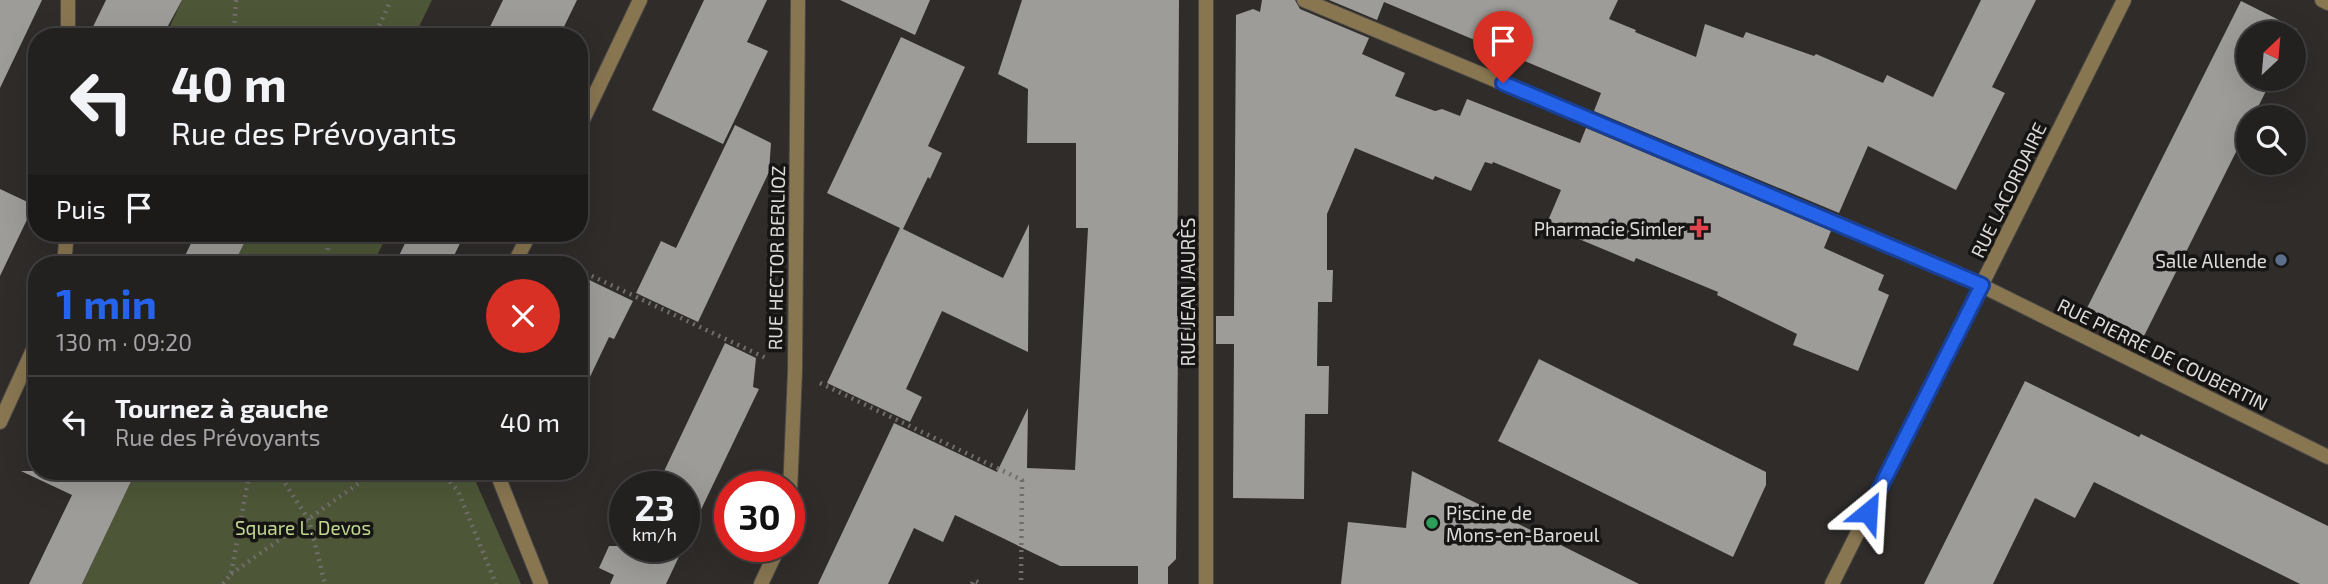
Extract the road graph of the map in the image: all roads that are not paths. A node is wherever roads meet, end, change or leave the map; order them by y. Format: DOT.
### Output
graph roads {
  1 [pos="68,0"];
  2 [pos="640,0"];
  3 [pos="798,0"];
  4 [pos="1206,0"];
  5 [pos="1304,0"];
  6 [pos="2123,0"];
  7 [pos="2322,0"];
  8 [pos="2328,3"];
  9 [pos="68,28"];
  10 [pos="588,109"];
  11 [pos="1982,285"];
  12 [pos="28,361"];
  13 [pos="0,422"];
  14 [pos="2328,457"];
  15 [pos="791,471"];
  16 [pos="500,480"];
  17 [pos="771,562"];
  18 [pos="541,584"];
  19 [pos="761,584"];
  20 [pos="1206,584"];
  21 [pos="1832,584"];
  1 -- 9 [label="street"];
  2 -- 10 [label="street"];
  3 -- 15 [label="street, RUE HECTOR BERLIOZ"];
  4 -- 20 [label="street, RUE JEAN JAURÈS"];
  5 -- 11 [label="street, RUE PIERRE DE COUBERTIN"];
  6 -- 11 [label="street, RUE LACORDAIRE"];
  7 -- 8 [label="street"];
  11 -- 14 [label="street, RUE PIERRE DE COUBERTIN"];
  11 -- 21 [label="street, RUE LACORDAIRE"];
  12 -- 13 [label="street"];
  16 -- 18 [label="street"];
  17 -- 19 [label="street"];
}
